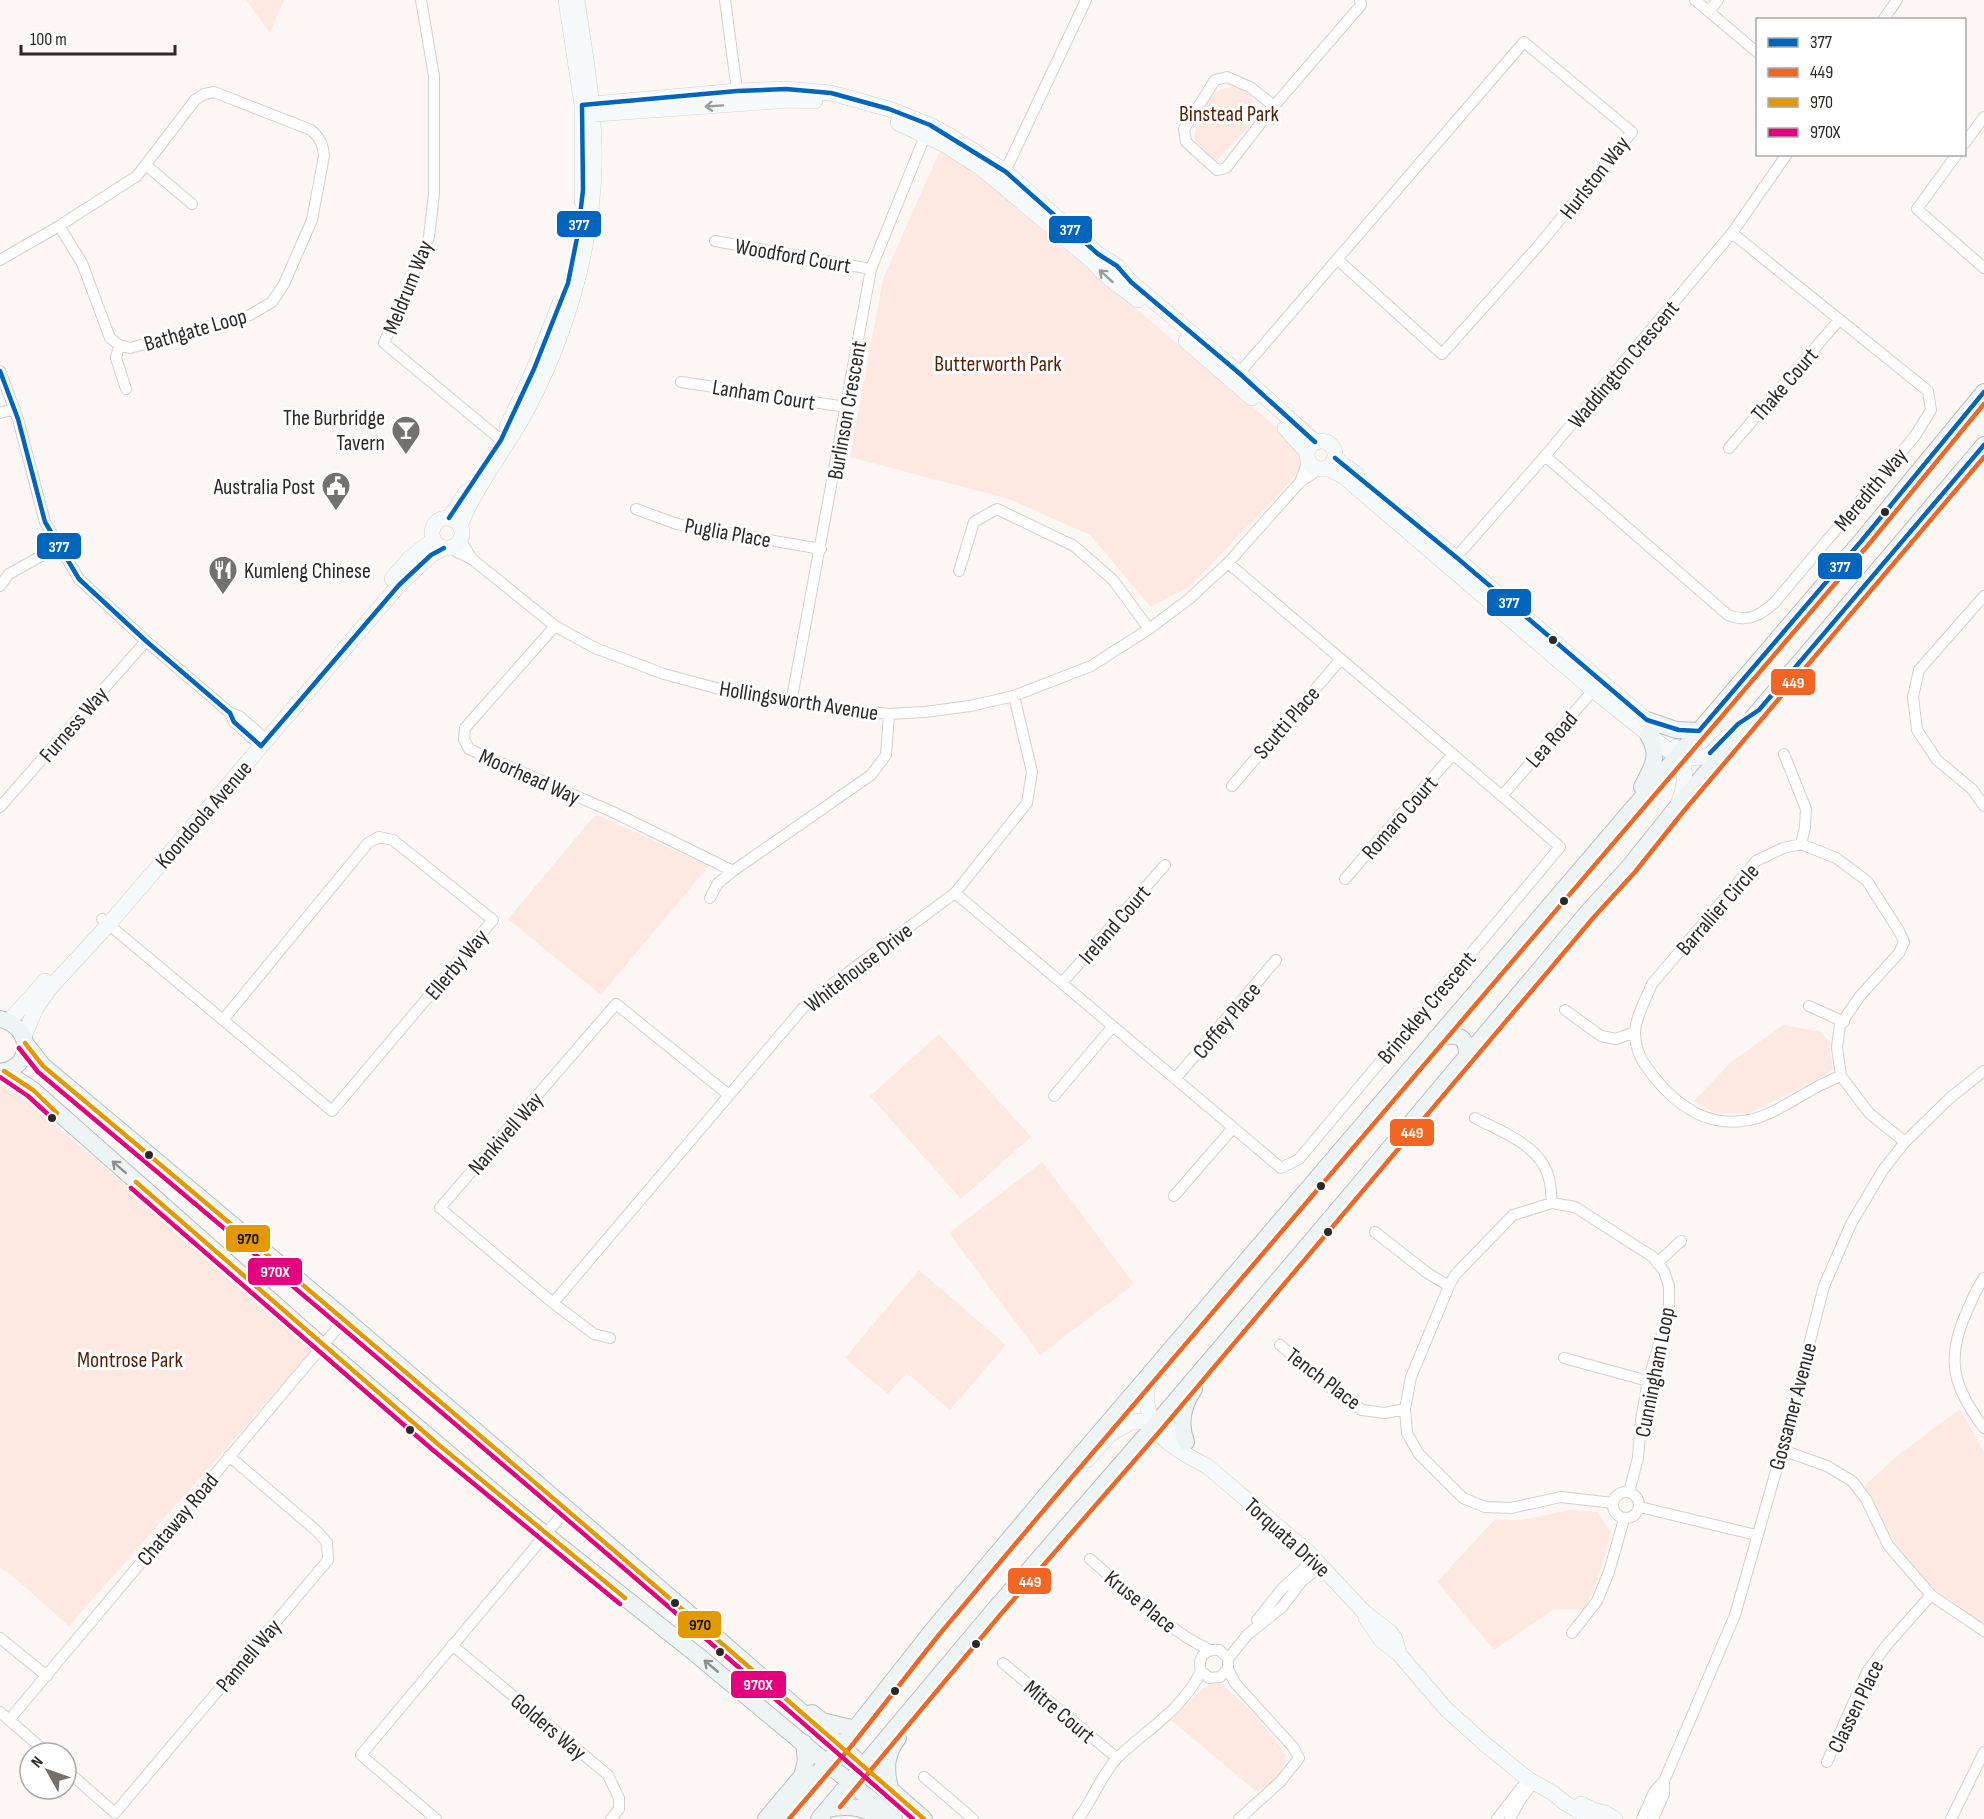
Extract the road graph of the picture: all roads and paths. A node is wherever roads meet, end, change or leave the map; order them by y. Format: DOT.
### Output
graph roads {
  1 [pos="420,0"];
  2 [pos="566,0"];
  3 [pos="577,0"];
  4 [pos="725,0"];
  5 [pos="1086,0"];
  6 [pos="1360,0"];
  7 [pos="1695,0"];
  8 [pos="1718,0"];
  9 [pos="1897,0"];
  10 [pos="1709,12"];
  11 [pos="1884,18"];
  12 [pos="1756,51"];
  13 [pos="737,97"];
  14 [pos="1274,106"];
  15 [pos="587,110"];
  16 [pos="1984,117"];
  17 [pos="928,130"];
  18 [pos="1966,143"];
  19 [pos="1786,156"];
  20 [pos="1956,156"];
  21 [pos="147,166"];
  22 [pos="1002,177"];
  23 [pos="192,204"];
  24 [pos="59,226"];
  25 [pos="1732,233"];
  26 [pos="715,241"];
  27 [pos="1337,259"];
  28 [pos="0,260"];
  29 [pos="1984,268"];
  30 [pos="871,269"];
  31 [pos="1839,320"];
  32 [pos="119,345"];
  33 [pos="0,371"];
  34 [pos="1236,377"];
  35 [pos="681,382"];
  36 [pos="126,389"];
  37 [pos="1984,392"];
  38 [pos="846,407"];
  39 [pos="15,409"];
  40 [pos="0,413"];
  41 [pos="504,442"];
  42 [pos="1984,445"];
  43 [pos="1729,448"];
  44 [pos="1545,456"];
  45 [pos="1319,458"];
  46 [pos="636,509"];
  47 [pos="449,537"];
  48 [pos="59,546"];
  49 [pos="820,549"];
  50 [pos="1452,561"];
  51 [pos="1228,563"];
  52 [pos="959,571"];
  53 [pos="0,586"];
  54 [pos="1984,596"];
  55 [pos="555,626"];
  56 [pos="1149,629"];
  57 [pos="146,641"];
  58 [pos="1341,659"];
  59 [pos="1597,686"];
  60 [pos="1014,696"];
  61 [pos="791,703"];
  62 [pos="1759,710"];
  63 [pos="889,714"];
  64 [pos="1648,727"];
  65 [pos="1699,730"];
  66 [pos="261,740"];
  67 [pos="1680,753"];
  68 [pos="1453,754"];
  69 [pos="1784,754"];
  70 [pos="1232,786"];
  71 [pos="1502,796"];
  72 [pos="1984,806"];
  73 [pos="0,807"];
  74 [pos="1677,807"];
  75 [pos="1629,812"];
  76 [pos="1802,844"];
  77 [pos="1165,865"];
  78 [pos="733,871"];
  79 [pos="1345,879"];
  80 [pos="955,893"];
  81 [pos="710,898"];
  82 [pos="105,921"];
  83 [pos="1276,960"];
  84 [pos="1062,984"];
  85 [pos="1809,1006"];
  86 [pos="1565,1011"];
  87 [pos="2,1019"];
  88 [pos="223,1020"];
  89 [pos="1844,1022"];
  90 [pos="1113,1026"];
  91 [pos="1635,1032"];
  92 [pos="1436,1038"];
  93 [pos="25,1040"];
  94 [pos="1467,1056"];
  95 [pos="1984,1071"];
  96 [pos="2,1072"];
  97 [pos="1841,1076"];
  98 [pos="1175,1079"];
  99 [pos="729,1095"];
  100 [pos="1054,1096"];
  101 [pos="1475,1118"];
  102 [pos="1233,1128"];
  103 [pos="1905,1142"];
  104 [pos="1174,1196"];
  105 [pos="1552,1203"];
  106 [pos="1375,1232"];
  107 [pos="1682,1241"];
  108 [pos="1657,1263"];
  109 [pos="1984,1278"];
  110 [pos="1449,1286"];
  111 [pos="554,1304"];
  112 [pos="345,1319"];
  113 [pos="610,1338"];
  114 [pos="1224,1344"];
  115 [pos="1280,1345"];
  116 [pos="322,1346"];
  117 [pos="1564,1358"];
  118 [pos="1157,1365"];
  119 [pos="1648,1381"];
  120 [pos="1405,1409"];
  121 [pos="1155,1425"];
  122 [pos="1984,1428"];
  123 [pos="1186,1442"];
  124 [pos="1782,1450"];
  125 [pos="230,1456"];
  126 [pos="1207,1466"];
  127 [pos="1629,1492"];
  128 [pos="1048,1493"];
  129 [pos="1613,1503"];
  130 [pos="1640,1507"];
  131 [pos="566,1510"];
  132 [pos="1624,1519"];
  133 [pos="545,1534"];
  134 [pos="1756,1535"];
  135 [pos="1090,1559"];
  136 [pos="1318,1562"];
  137 [pos="1930,1595"];
  138 [pos="1984,1631"];
  139 [pos="1572,1633"];
  140 [pos="0,1638"];
  141 [pos="719,1641"];
  142 [pos="1193,1642"];
  143 [pos="452,1645"];
  144 [pos="1215,1650"];
  145 [pos="1003,1664"];
  146 [pos="1214,1669"];
  147 [pos="46,1676"];
  148 [pos="933,1683"];
  149 [pos="0,1712"];
  150 [pos="9,1720"];
  151 [pos="855,1729"];
  152 [pos="33,1741"];
  153 [pos="804,1743"];
  154 [pos="841,1747"];
  155 [pos="1984,1752"];
  156 [pos="1117,1758"];
  157 [pos="827,1762"];
  158 [pos="1827,1762"];
  159 [pos="863,1767"];
  160 [pos="924,1777"];
  161 [pos="78,1781"];
  162 [pos="1531,1781"];
  163 [pos="1664,1781"];
  164 [pos="851,1782"];
  165 [pos="891,1791"];
  166 [pos="1553,1794"];
  167 [pos="823,1814"];
  168 [pos="436,1819"];
  169 [pos="611,1819"];
  170 [pos="766,1819"];
  171 [pos="779,1819"];
  172 [pos="881,1819"];
  173 [pos="894,1819"];
  174 [pos="924,1819"];
  175 [pos="973,1819"];
  176 [pos="1078,1819"];
  177 [pos="1239,1819"];
  178 [pos="1497,1819"];
  179 [pos="1510,1819"];
  180 [pos="1592,1819"];
  181 [pos="1615,1819"];
  182 [pos="1642,1819"];
  183 [pos="1653,1819"];
  184 [pos="1951,1819"];
  1 -- 41 [label="street, Meldrum Way"];
  2 -- 15 [label="street, Koondoola Avenue"];
  3 -- 15 [label="street, Koondoola Avenue"];
  4 -- 13 [label="street"];
  5 -- 22 [label="street"];
  6 -- 14 [label="street"];
  7 -- 10 [label="street"];
  8 -- 10 [label="street"];
  9 -- 11 [label="street"];
  10 -- 12 [label="street"];
  13 -- 15 [label="street"];
  13 -- 17 [label="street"];
  14 -- 14 [label="street"];
  15 -- 41 [label="street, Koondoola Avenue"];
  16 -- 18 [label="street"];
  17 -- 22 [label="street"];
  17 -- 30 [label="street, Burlinson Crescent"];
  19 -- 25 [label="street, Waddington Crescent"];
  20 -- 29 [label="street"];
  21 -- 23 [label="street"];
  21 -- 24 [label="street, Bathgate Loop"];
  21 -- 32 [label="street, Bathgate Loop"];
  22 -- 34 [label="street"];
  24 -- 28 [label="street, Bathgate Loop"];
  24 -- 32 [label="street, Bathgate Loop"];
  25 -- 31 [label="street, Meredith Way"];
  25 -- 44 [label="street, Waddington Crescent"];
  26 -- 30 [label="street, Woodford Court"];
  27 -- 27 [label="street, Hurlston Way"];
  27 -- 34 [label="street, Hurlston Way"];
  30 -- 38 [label="street, Burlinson Crescent"];
  31 -- 43 [label="street, Thake Court"];
  31 -- 44 [label="street, Meredith Way"];
  32 -- 36 [label="street, Bathgate Loop"];
  33 -- 39 [label="street"];
  34 -- 45 [label="street"];
  35 -- 38 [label="street, Lanham Court"];
  37 -- 65 [label="main road"];
  38 -- 49 [label="street, Burlinson Crescent"];
  39 -- 40 [label="street"];
  39 -- 48 [label="street"];
  41 -- 47 [label="street, Koondoola Avenue"];
  42 -- 62 [label="main road"];
  44 -- 50 [label="street, Waddington Crescent"];
  45 -- 50 [label="street"];
  45 -- 51 [label="street, Hollingsworth Avenue"];
  46 -- 49 [label="street, Puglia Place"];
  47 -- 55 [label="street, Hollingsworth Avenue"];
  47 -- 66 [label="street, Koondoola Avenue"];
  48 -- 53 [label="street"];
  48 -- 57 [label="street"];
  49 -- 61 [label="street, Burlinson Crescent"];
  50 -- 59 [label="street"];
  51 -- 56 [label="street, Hollingsworth Avenue"];
  51 -- 58 [label="street, Brinckley Crescent"];
  52 -- 56 [label="street"];
  54 -- 72 [label="street"];
  55 -- 61 [label="street, Hollingsworth Avenue"];
  55 -- 78 [label="street, Moorhead Way"];
  56 -- 60 [label="street, Hollingsworth Avenue"];
  57 -- 66 [label="street"];
  57 -- 73 [label="street, Furness Way"];
  58 -- 68 [label="street, Brinckley Crescent"];
  58 -- 70 [label="street, Scutti Place"];
  59 -- 64 [label="street"];
  59 -- 71 [label="street, Lea Road"];
  60 -- 63 [label="street, Hollingsworth Avenue"];
  60 -- 80 [label="street, Whitehouse Drive"];
  61 -- 63 [label="street, Hollingsworth Avenue"];
  62 -- 67 [label="street"];
  62 -- 74 [label="main road"];
  63 -- 78 [label="street"];
  64 -- 65 [label="main road"];
  64 -- 67 [label="street"];
  64 -- 75 [label="main road"];
  65 -- 67 [label="main road"];
  66 -- 82 [label="street, Koondoola Avenue"];
  67 -- 74 [label="street"];
  67 -- 75 [label="main road"];
  68 -- 71 [label="street, Brinckley Crescent"];
  68 -- 79 [label="street, Romaro Court"];
  69 -- 76 [label="street"];
  71 -- 102 [label="street, Brinckley Crescent"];
  74 -- 94 [label="main road"];
  75 -- 92 [label="main road"];
  76 -- 89 [label="street"];
  76 -- 91 [label="street, Barrallier Circle"];
  77 -- 84 [label="street, Ireland Court"];
  78 -- 81 [label="street"];
  80 -- 84 [label="street, Brinckley Crescent"];
  80 -- 99 [label="street, Whitehouse Drive"];
  82 -- 87 [label="street, Koondoola Avenue"];
  82 -- 88 [label="street, Ellerby Way"];
  82 -- 93 [label="street, Koondoola Avenue"];
  83 -- 98 [label="street, Coffey Place"];
  84 -- 90 [label="street, Brinckley Crescent"];
  85 -- 89 [label="street"];
  86 -- 91 [label="street"];
  87 -- 93 [label="main road"];
  88 -- 88 [label="street, Ellerby Way"];
  89 -- 97 [label="street"];
  90 -- 98 [label="street, Brinckley Crescent"];
  90 -- 100 [label="street"];
  91 -- 97 [label="street, Barrallier Circle"];
  92 -- 94 [label="main road"];
  92 -- 118 [label="main road"];
  93 -- 96 [label="main road"];
  93 -- 112 [label="main road"];
  94 -- 114 [label="main road"];
  95 -- 103 [label="street, Gossamer Avenue"];
  116 -- 96 [label="main road, one-way"];
  97 -- 103 [label="street"];
  98 -- 102 [label="street, Brinckley Crescent"];
  99 -- 111 [label="street, Whitehouse Drive"];
  99 -- 111 [label="street, Nankivell Way"];
  101 -- 105 [label="street"];
  102 -- 104 [label="street"];
  103 -- 124 [label="street, Gossamer Avenue"];
  105 -- 108 [label="street, Cunningham Loop"];
  105 -- 110 [label="street"];
  106 -- 110 [label="street"];
  107 -- 108 [label="street"];
  108 -- 119 [label="street, Cunningham Loop"];
  109 -- 122 [label="street"];
  110 -- 120 [label="street"];
  111 -- 113 [label="street, Nankivell Way"];
  112 -- 116 [label="street, Chataway Road"];
  112 -- 131 [label="main road"];
  114 -- 121 [label="main road"];
  114 -- 123 [label="main road"];
  115 -- 120 [label="street, Tench Place"];
  116 -- 125 [label="street, Chataway Road"];
  116 -- 133 [label="main road"];
  117 -- 119 [label="street"];
  118 -- 121 [label="street, Torquata Drive"];
  118 -- 128 [label="main road"];
  119 -- 127 [label="street, Cunningham Loop"];
  120 -- 129 [label="street"];
  121 -- 123 [label="street, Torquata Drive"];
  121 -- 126 [label="street, Torquata Drive"];
  121 -- 128 [label="street, Torquata Drive"];
  121 -- 148 [label="main road"];
  123 -- 126 [label="street, Torquata Drive"];
  124 -- 134 [label="street, Gossamer Avenue"];
  124 -- 137 [label="street"];
  125 -- 147 [label="street, Chataway Road"];
  125 -- 161 [label="street, Pannell Way"];
  126 -- 136 [label="street, Torquata Drive"];
  127 -- 129 [label="street"];
  127 -- 130 [label="street"];
  128 -- 151 [label="main road"];
  129 -- 132 [label="street"];
  130 -- 132 [label="street"];
  130 -- 134 [label="street"];
  131 -- 133 [label="street"];
  131 -- 141 [label="main road"];
  132 -- 139 [label="street"];
  133 -- 143 [label="street"];
  153 -- 133 [label="main road, one-way"];
  134 -- 163 [label="street, Gossamer Avenue"];
  135 -- 142 [label="street, Kruse Place"];
  136 -- 144 [label="street"];
  136 -- 146 [label="street"];
  136 -- 162 [label="street, Torquata Drive"];
  137 -- 138 [label="street"];
  137 -- 158 [label="street, Classen Place"];
  140 -- 147 [label="street"];
  141 -- 151 [label="main road"];
  141 -- 154 [label="main road"];
  142 -- 144 [label="street, Kruse Place"];
  142 -- 146 [label="street, Kruse Place"];
  143 -- 168 [label="street"];
  143 -- 169 [label="street, Golders Way"];
  144 -- 146 [label="street, Kruse Place"];
  144 -- 146 [label="street"];
  145 -- 156 [label="street, Mitre Court"];
  146 -- 156 [label="street"];
  146 -- 177 [label="street"];
  147 -- 150 [label="street, Chataway Road"];
  148 -- 159 [label="main road"];
  148 -- 165 [label="main road"];
  149 -- 150 [label="street"];
  150 -- 152 [label="street"];
  151 -- 154 [label="main road"];
  153 -- 157 [label="main road"];
  153 -- 170 [label="main road"];
  154 -- 157 [label="main road"];
  154 -- 159 [label="main road"];
  155 -- 184 [label="street"];
  156 -- 176 [label="street"];
  157 -- 164 [label="main road"];
  157 -- 171 [label="main road"];
  159 -- 164 [label="main road"];
  159 -- 165 [label="main road"];
  160 -- 175 [label="street"];
  162 -- 166 [label="street, Torquata Drive"];
  162 -- 178 [label="street"];
  162 -- 179 [label="street"];
  163 -- 182 [label="street, Gossamer Avenue"];
  163 -- 183 [label="street, Gossamer Avenue"];
  164 -- 167 [label="main road"];
  164 -- 173 [label="main road"];
  165 -- 174 [label="main road"];
  166 -- 180 [label="street, Torquata Drive"];
  166 -- 181 [label="street, Torquata Drive"];
  167 -- 172 [label="main road"];
}
